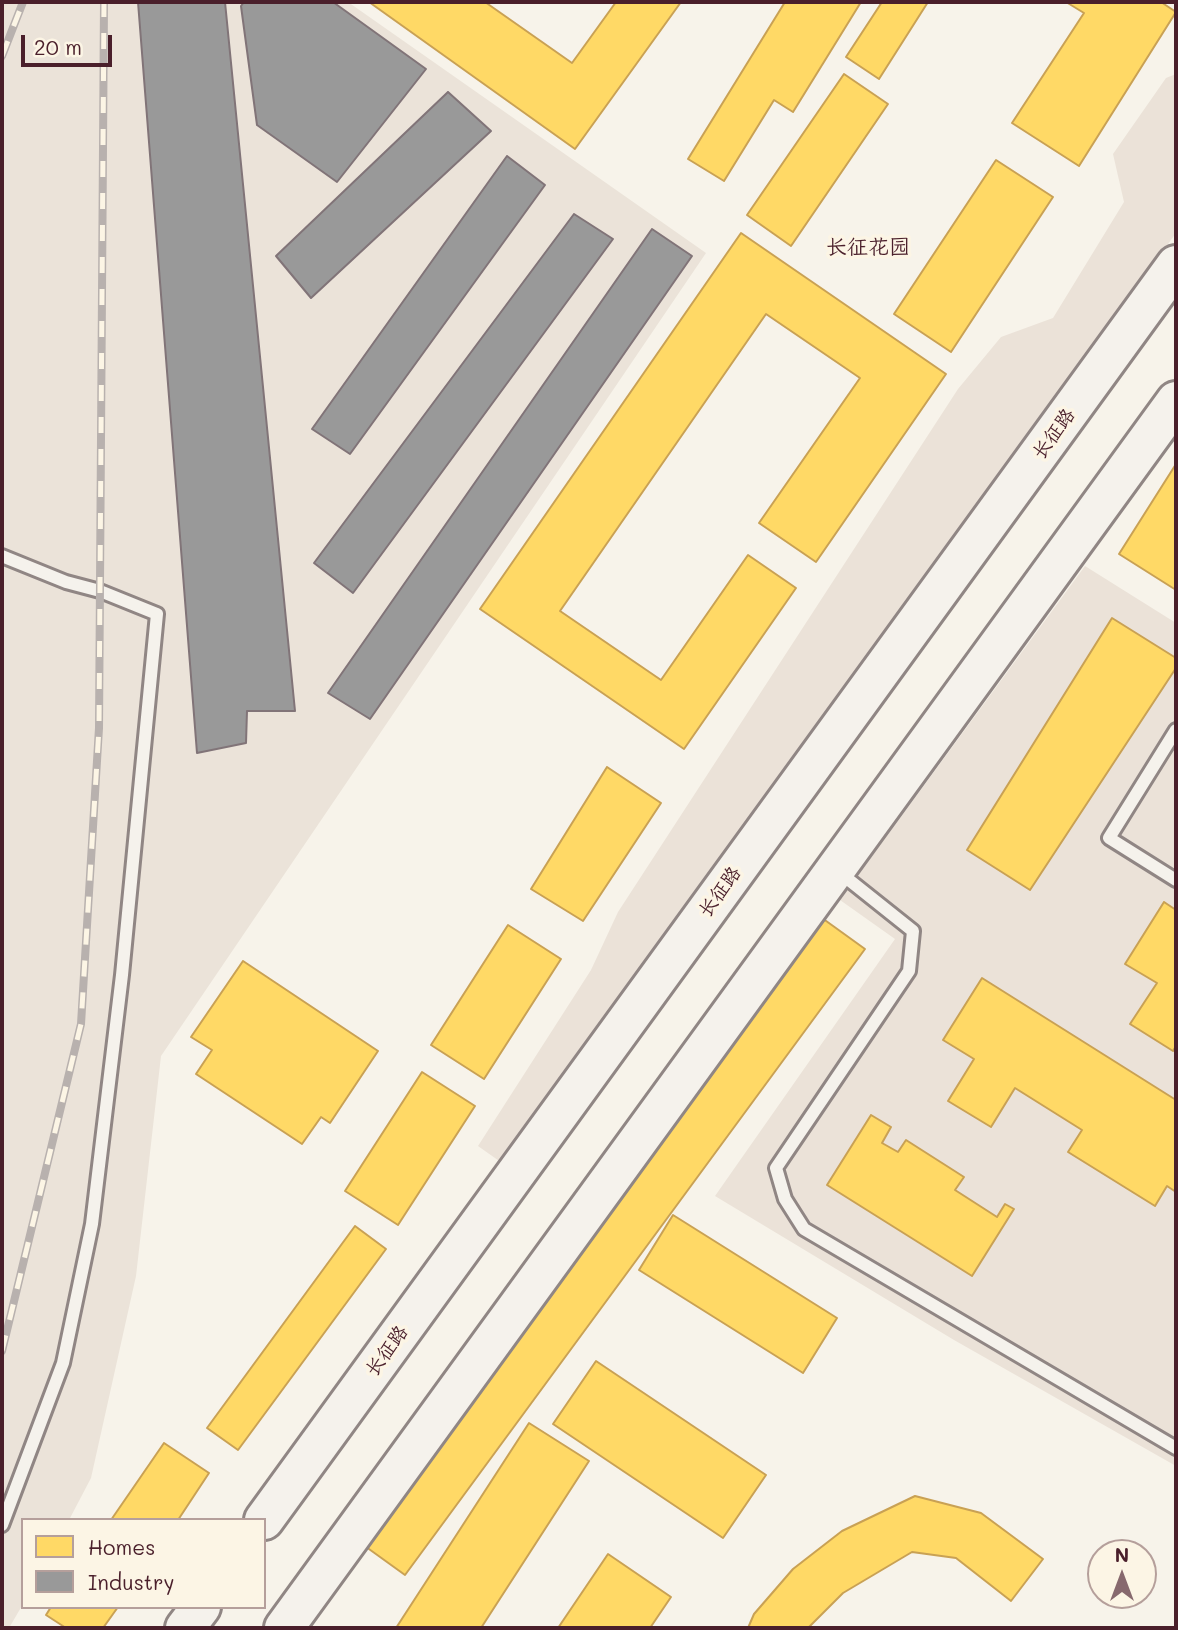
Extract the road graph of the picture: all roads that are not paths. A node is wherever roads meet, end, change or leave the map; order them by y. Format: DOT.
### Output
graph roads {
  1 [pos="1176,265"];
  2 [pos="1176,401"];
  3 [pos="2,556"];
  4 [pos="1176,730"];
  5 [pos="836,869"];
  6 [pos="1176,880"];
  7 [pos="1176,1448"];
  8 [pos="265,1518"];
  9 [pos="2,1525"];
  10 [pos="199,1609"];
  11 [pos="185,1628"];
  12 [pos="284,1628"];
  1 -- 8 [label="main road, 长征路"];
  2 -- 5 [label="main road"];
  3 -- 9 [label="lane"];
  4 -- 6 [label="lane"];
  5 -- 7 [label="lane"];
  5 -- 12 [label="main road"];
  10 -- 11 [label="main road"];
}
